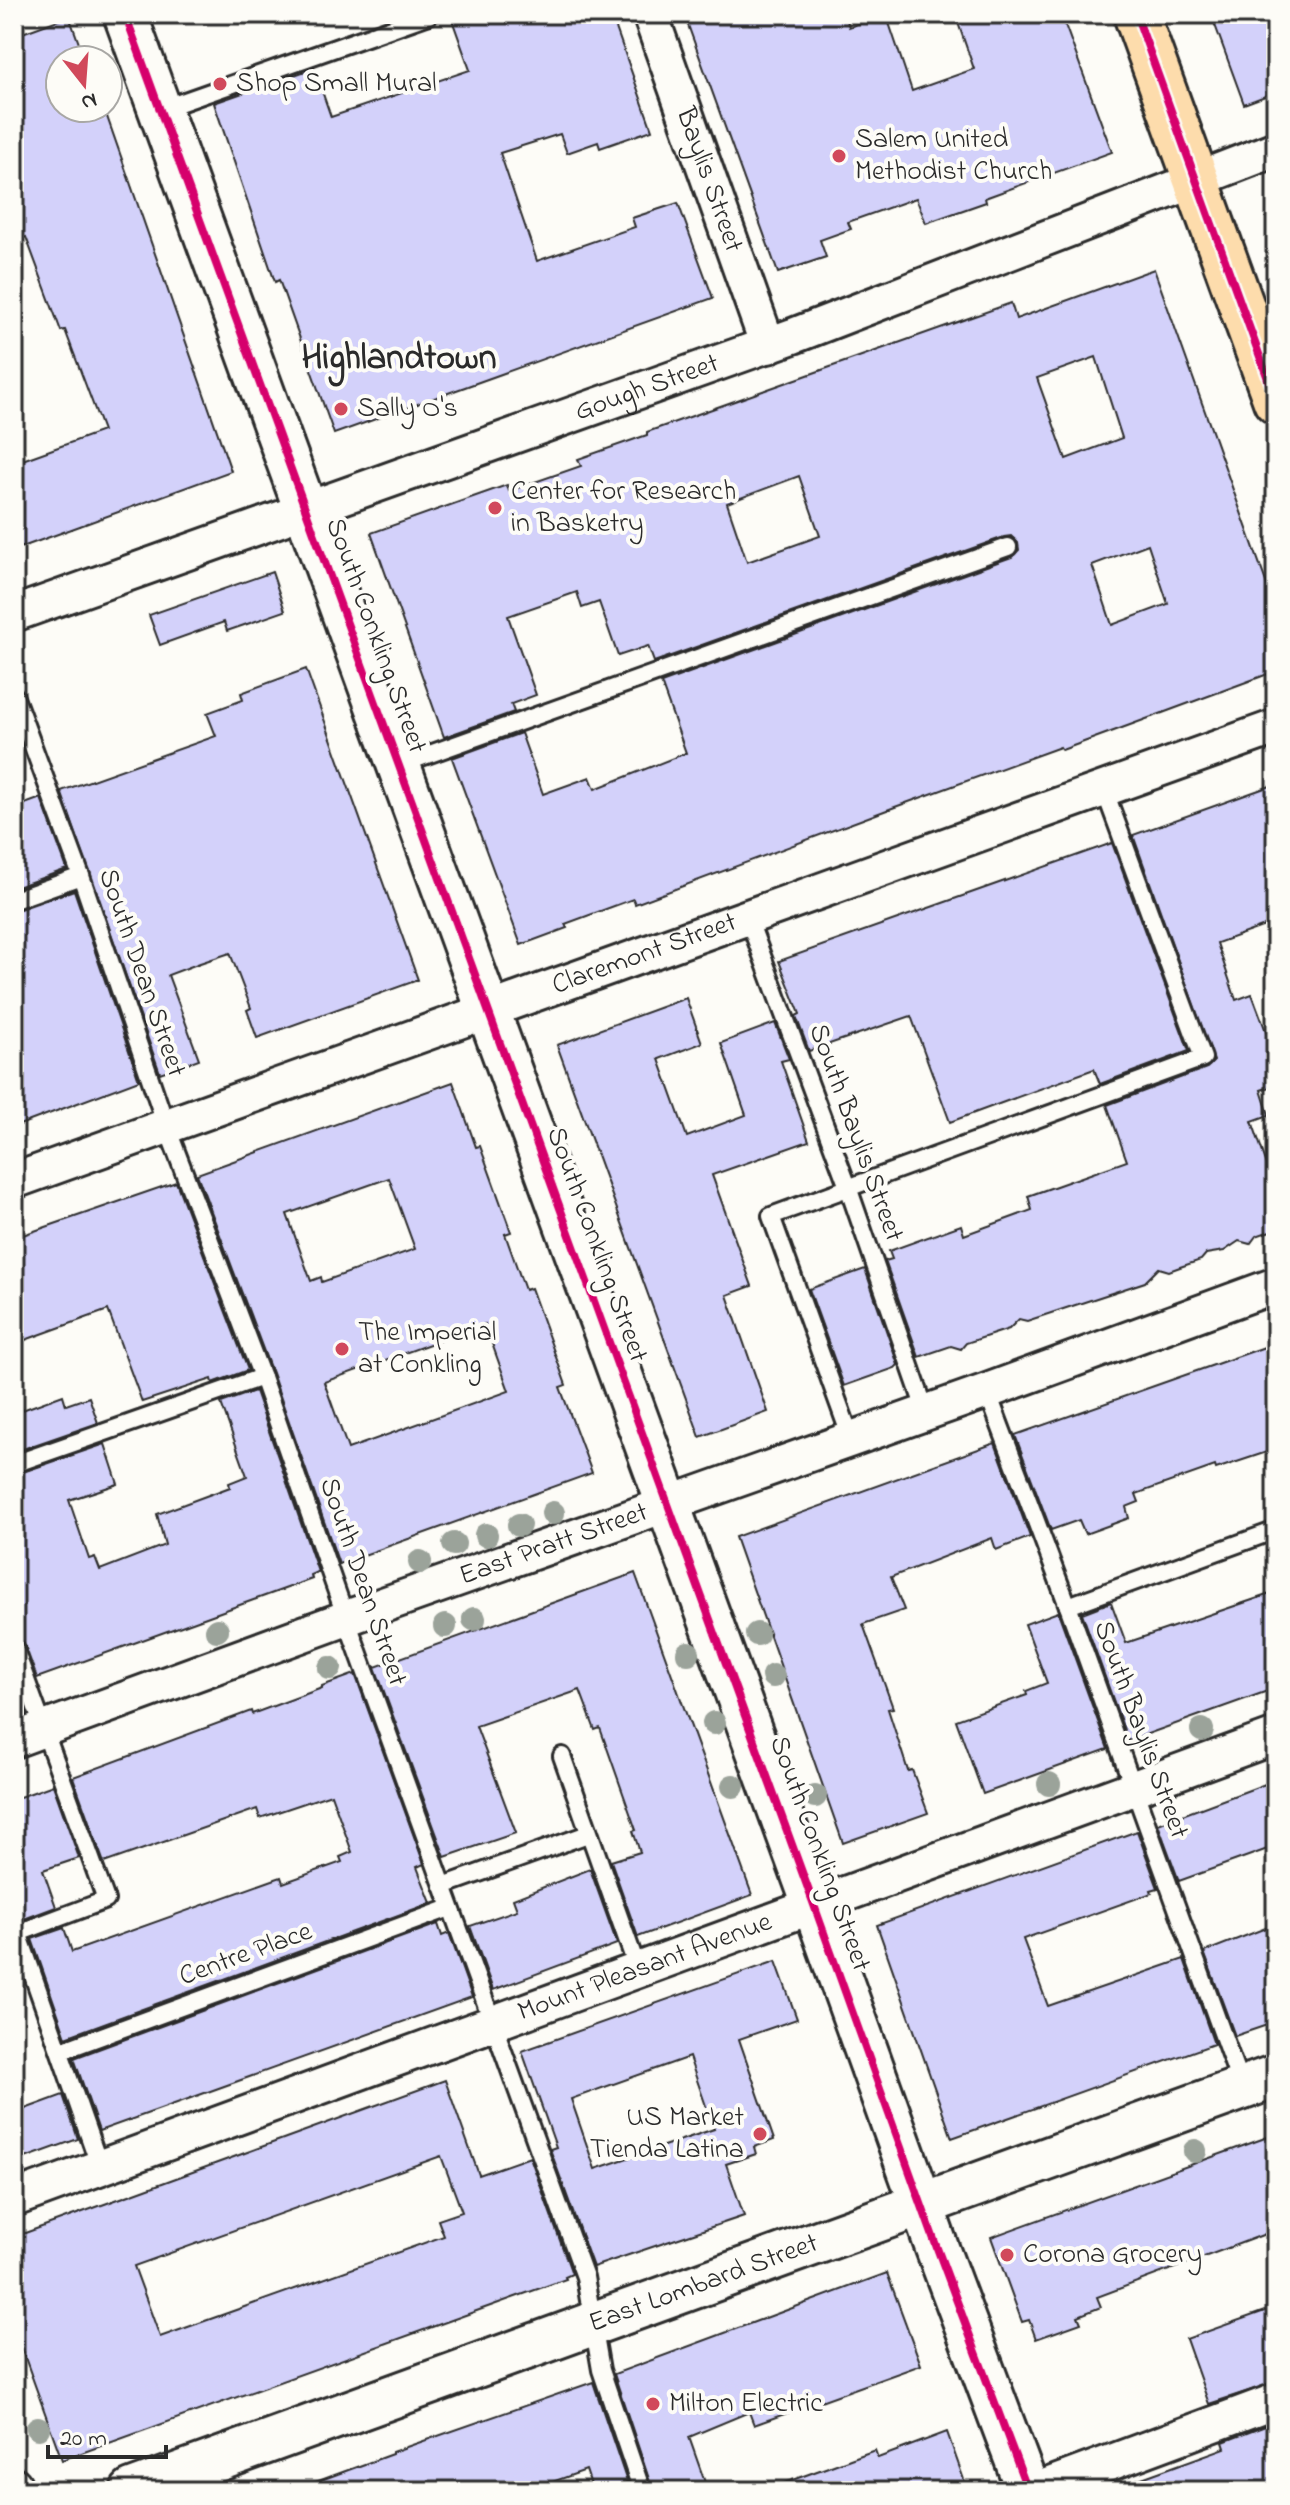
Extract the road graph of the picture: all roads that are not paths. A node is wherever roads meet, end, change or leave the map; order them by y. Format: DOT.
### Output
graph roads {
  1 [pos="125,14"];
  2 [pos="650,14"];
  3 [pos="1136,14"];
  4 [pos="429,15"];
  5 [pos="160,110"];
  6 [pos="1276,149"];
  7 [pos="1195,180"];
  8 [pos="768,346"];
  9 [pos="1276,401"];
  10 [pos="306,510"];
  11 [pos="1008,547"];
  12 [pos="14,614"];
  13 [pos="14,695"];
  14 [pos="1276,727"];
  15 [pos="399,765"];
  16 [pos="1104,789"];
  17 [pos="81,876"];
  18 [pos="14,900"];
  19 [pos="748,918"];
  20 [pos="487,1011"];
  21 [pos="166,1125"];
  22 [pos="14,1181"];
  23 [pos="848,1187"];
  24 [pos="1276,1285"];
  25 [pos="262,1377"];
  26 [pos="987,1391"];
  27 [pos="926,1412"];
  28 [pos="851,1438"];
  29 [pos="14,1464"];
  30 [pos="667,1504"];
  31 [pos="1276,1530"];
  32 [pos="1068,1606"];
  33 [pos="346,1618"];
  34 [pos="14,1647"];
  35 [pos="29,1735"];
  36 [pos="1276,1736"];
  37 [pos="562,1756"];
  38 [pos="1134,1788"];
  39 [pos="588,1834"];
  40 [pos="443,1886"];
  41 [pos="814,1905"];
  42 [pos="450,1908"];
  43 [pos="16,1928"];
  44 [pos="638,1970"];
  45 [pos="493,2023"];
  46 [pos="61,2051"];
  47 [pos="1259,2082"];
  48 [pos="100,2167"];
  49 [pos="14,2199"];
  50 [pos="921,2204"];
  51 [pos="593,2325"];
  52 [pos="1276,2401"];
  53 [pos="14,2485"];
  54 [pos="16,2491"];
  55 [pos="132,2491"];
  56 [pos="642,2491"];
  57 [pos="1031,2491"];
  1 -- 5 [label="street, South Conkling Street"];
  2 -- 8 [label="street, Baylis Street"];
  3 -- 7 [label="main road"];
  4 -- 5 [label="lane"];
  5 -- 10 [label="street, South Conkling Street"];
  6 -- 7 [label="street, Gough Street"];
  7 -- 8 [label="street, Gough Street"];
  7 -- 9 [label="main road"];
  8 -- 10 [label="street, Gough Street"];
  10 -- 12 [label="street, Gough Street"];
  10 -- 15 [label="street, South Conkling Street"];
  11 -- 15 [label="lane"];
  13 -- 17 [label="lane, South Dean Street"];
  14 -- 16 [label="street, Claremont Street"];
  15 -- 20 [label="street, South Conkling Street"];
  16 -- 19 [label="street, Claremont Street"];
  16 -- 23 [label="lane"];
  17 -- 18 [label="lane"];
  17 -- 21 [label="lane, South Dean Street"];
  19 -- 20 [label="street, Claremont Street"];
  19 -- 23 [label="lane, South Baylis Street"];
  20 -- 21 [label="street, Claremont Street"];
  20 -- 30 [label="street, South Conkling Street"];
  21 -- 22 [label="street, Claremont Street"];
  21 -- 25 [label="lane, South Dean Street"];
  23 -- 27 [label="lane, South Baylis Street"];
  23 -- 28 [label="lane"];
  24 -- 26 [label="street, East Pratt Street"];
  25 -- 29 [label="lane"];
  25 -- 33 [label="lane, South Dean Street"];
  26 -- 27 [label="street, East Pratt Street"];
  26 -- 32 [label="lane, South Baylis Street"];
  27 -- 28 [label="street, East Pratt Street"];
  28 -- 30 [label="street, East Pratt Street"];
  30 -- 33 [label="street, East Pratt Street"];
  30 -- 41 [label="street, South Conkling Street"];
  31 -- 32 [label="lane"];
  32 -- 38 [label="lane, South Baylis Street"];
  33 -- 35 [label="street, East Pratt Street"];
  33 -- 40 [label="lane, South Dean Street"];
  34 -- 35 [label="lane"];
  35 -- 43 [label="lane"];
  36 -- 38 [label="street, Mount Pleasant Avenue"];
  37 -- 39 [label="lane"];
  38 -- 41 [label="street, Mount Pleasant Avenue"];
  38 -- 47 [label="lane, South Baylis Street"];
  39 -- 40 [label="lane"];
  39 -- 44 [label="lane"];
  40 -- 42 [label="lane, South Dean Street"];
  41 -- 44 [label="street, Mount Pleasant Avenue"];
  41 -- 50 [label="street, South Conkling Street"];
  42 -- 45 [label="lane, South Dean Street"];
  42 -- 46 [label="lane, Centre Place"];
  43 -- 46 [label="lane"];
  44 -- 45 [label="street, Mount Pleasant Avenue"];
  45 -- 48 [label="street, Mount Pleasant Avenue"];
  45 -- 51 [label="lane, South Dean Street"];
  46 -- 48 [label="lane"];
  47 -- 50 [label="street, East Lombard Street"];
  48 -- 49 [label="street, Mount Pleasant Avenue"];
  50 -- 51 [label="street, East Lombard Street"];
  50 -- 57 [label="street, South Conkling Street"];
  51 -- 55 [label="street, East Lombard Street"];
  51 -- 56 [label="lane, South Dean Street"];
  52 -- 57 [label="street"];
  53 -- 54 [label="street"];
}
